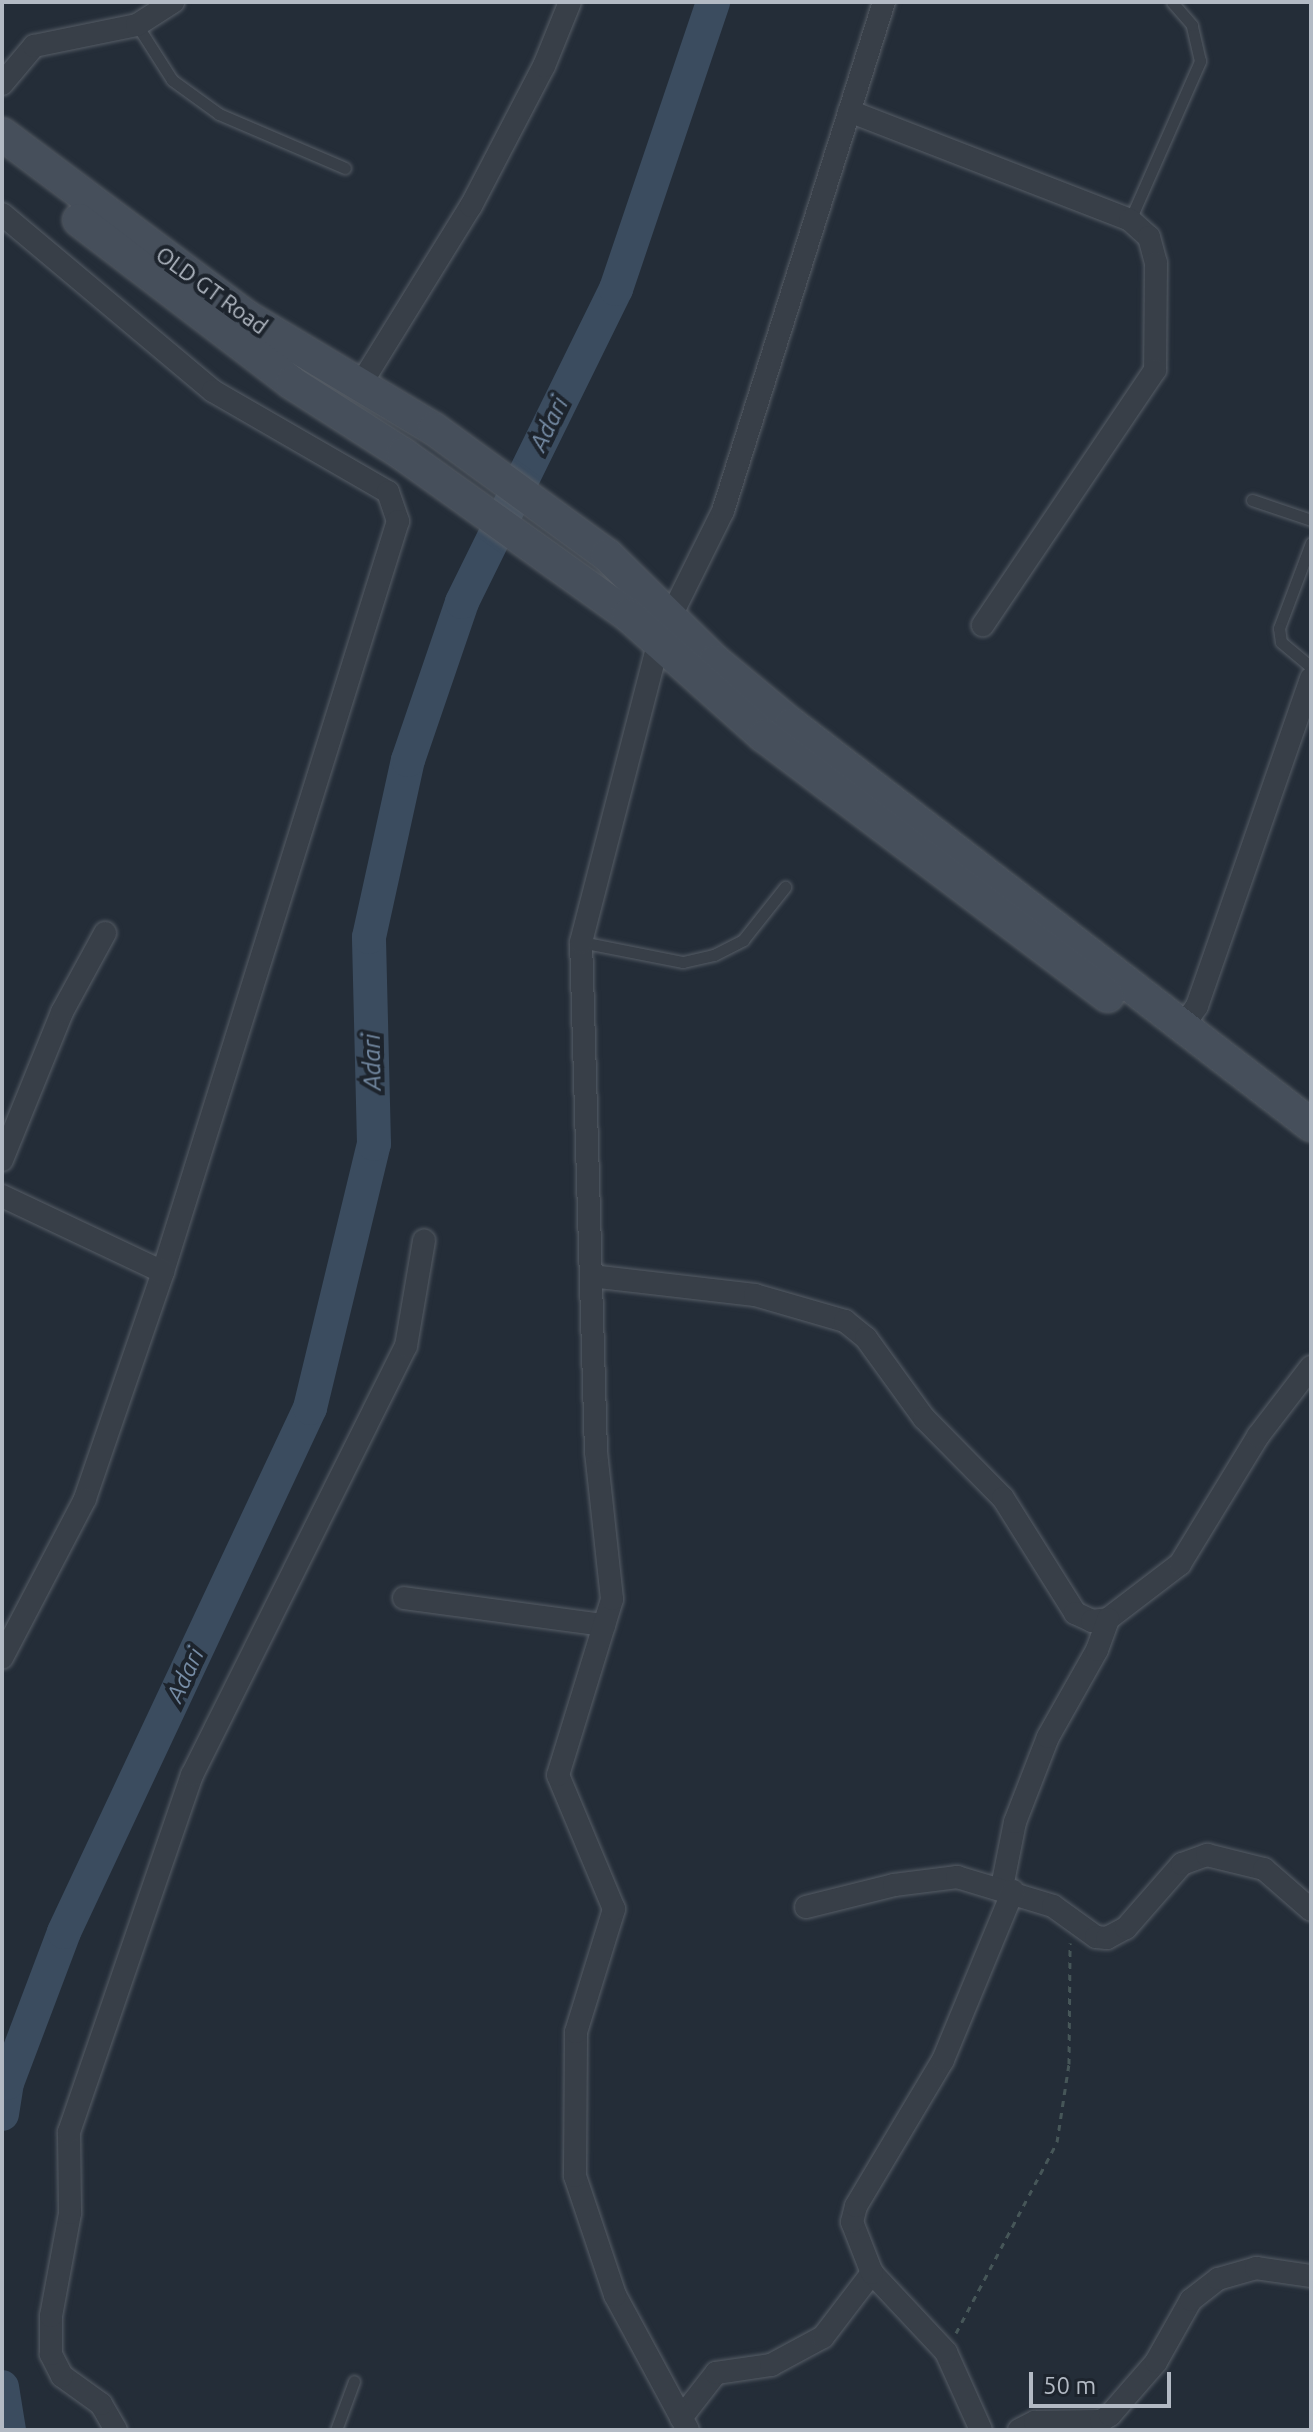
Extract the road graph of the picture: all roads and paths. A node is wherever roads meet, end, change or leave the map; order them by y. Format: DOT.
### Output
graph roads {
  1 [pos="173,2"];
  2 [pos="570,2"];
  3 [pos="884,2"];
  4 [pos="1172,2"];
  5 [pos="137,25"];
  6 [pos="2,84"];
  7 [pos="849,111"];
  8 [pos="2,134"];
  9 [pos="2,159"];
  10 [pos="345,168"];
  11 [pos="2,214"];
  12 [pos="1130,220"];
  13 [pos="359,387"];
  14 [pos="1252,500"];
  15 [pos="1311,520"];
  16 [pos="1311,543"];
  17 [pos="983,625"];
  18 [pos="664,626"];
  19 [pos="1311,667"];
  20 [pos="1311,678"];
  21 [pos="785,887"];
  22 [pos="105,933"];
  23 [pos="581,942"];
  24 [pos="1183,1026"];
  25 [pos="1311,1125"];
  26 [pos="1311,1150"];
  27 [pos="2,1160"];
  28 [pos="2,1196"];
  29 [pos="424,1241"];
  30 [pos="163,1272"];
  31 [pos="591,1276"];
  32 [pos="1311,1367"];
  33 [pos="404,1598"];
  34 [pos="1108,1619"];
  35 [pos="604,1625"];
  36 [pos="2,1658"];
  37 [pos="1008,1889"];
  38 [pos="806,1907"];
  39 [pos="1311,1910"];
  40 [pos="1070,1919"];
  41 [pos="872,2273"];
  42 [pos="1311,2276"];
  43 [pos="946,2352"];
  44 [pos="354,2381"];
  45 [pos="684,2424"];
  46 [pos="116,2430"];
  47 [pos="336,2430"];
  48 [pos="981,2430"];
  49 [pos="1019,2430"];
  1 -- 5 [label="street"];
  2 -- 13 [label="street"];
  3 -- 7 [label="street"];
  4 -- 12 [label="lane"];
  5 -- 6 [label="street"];
  5 -- 10 [label="lane"];
  7 -- 12 [label="street"];
  7 -- 18 [label="street"];
  8 -- 13 [label="main road, OLD GT Road"];
  9 -- 18 [label="main road, OLD GT Road"];
  11 -- 30 [label="street"];
  12 -- 17 [label="street"];
  13 -- 18 [label="main road, OLD GT Road"];
  14 -- 15 [label="lane"];
  16 -- 19 [label="lane"];
  18 -- 23 [label="street"];
  18 -- 24 [label="main road"];
  18 -- 26 [label="main road"];
  20 -- 24 [label="street"];
  21 -- 23 [label="lane"];
  22 -- 27 [label="street"];
  23 -- 31 [label="street"];
  24 -- 25 [label="main road"];
  28 -- 30 [label="street"];
  29 -- 46 [label="street"];
  30 -- 36 [label="street"];
  31 -- 34 [label="street"];
  31 -- 35 [label="street"];
  32 -- 34 [label="street"];
  33 -- 35 [label="street"];
  34 -- 37 [label="street"];
  35 -- 45 [label="street"];
  37 -- 38 [label="street"];
  37 -- 40 [label="street"];
  37 -- 41 [label="street"];
  39 -- 40 [label="street"];
  40 -- 43 [label="path"];
  41 -- 43 [label="street"];
  41 -- 45 [label="street"];
  42 -- 49 [label="street"];
  43 -- 48 [label="street"];
  44 -- 47 [label="lane"];
}
